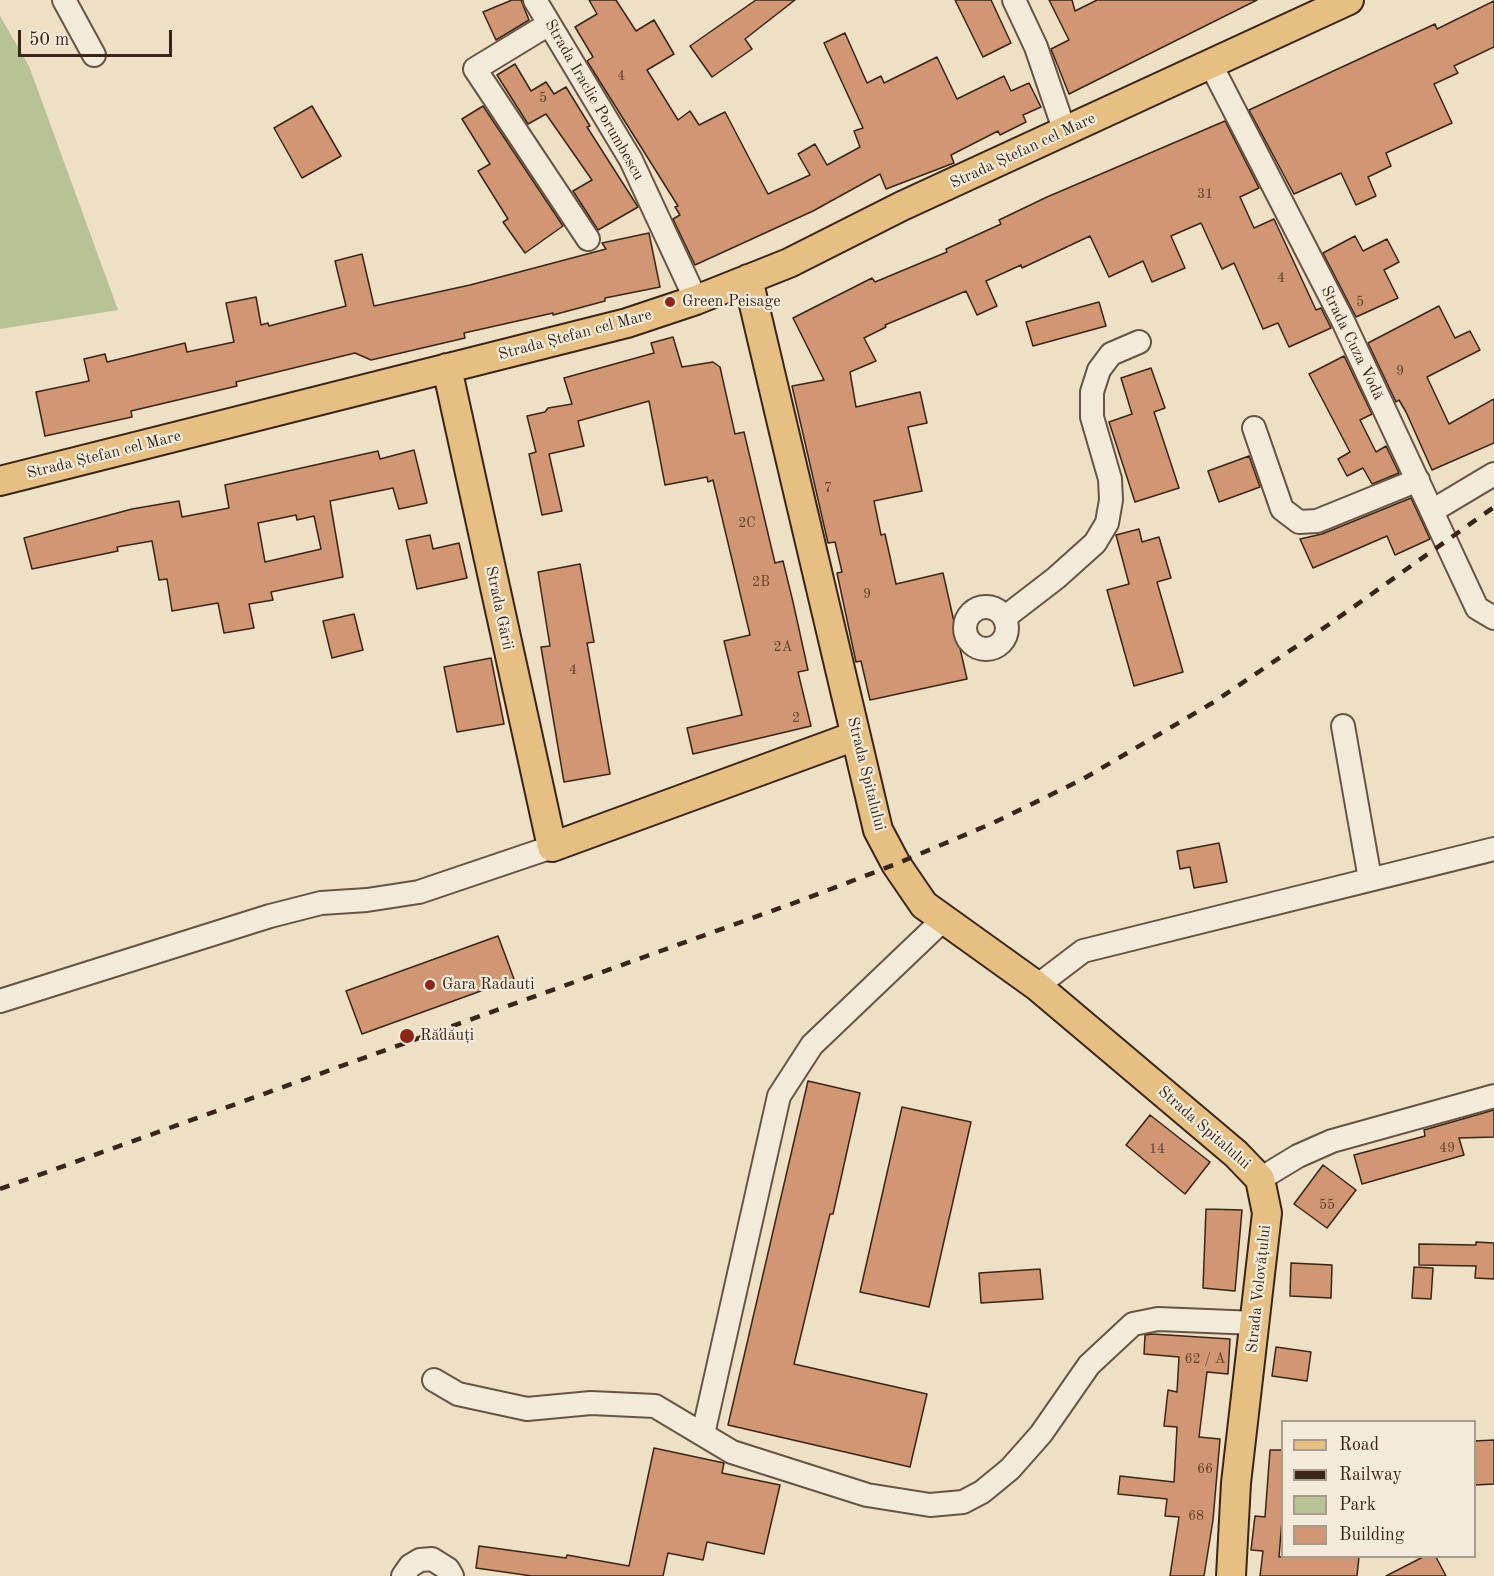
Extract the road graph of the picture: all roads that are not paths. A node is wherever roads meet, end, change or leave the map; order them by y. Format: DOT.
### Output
graph roads {
  1 [pos="64,0"];
  2 [pos="535,0"];
  3 [pos="1014,0"];
  4 [pos="1349,0"];
  5 [pos="549,24"];
  6 [pos="94,55"];
  7 [pos="1210,63"];
  8 [pos="1065,132"];
  9 [pos="588,239"];
  10 [pos="748,279"];
  11 [pos="696,300"];
  12 [pos="1139,342"];
  13 [pos="447,368"];
  14 [pos="1254,429"];
  15 [pos="1494,474"];
  16 [pos="1418,480"];
  17 [pos="0,481"];
  18 [pos="1432,511"];
  19 [pos="1004,618"];
  20 [pos="1494,618"];
  21 [pos="1343,726"];
  22 [pos="855,735"];
  23 [pos="552,847"];
  24 [pos="1494,849"];
  25 [pos="1370,879"];
  26 [pos="943,920"];
  27 [pos="1037,986"];
  28 [pos="0,1001"];
  29 [pos="1494,1096"];
  30 [pos="1260,1179"];
  31 [pos="1256,1323"];
  32 [pos="434,1380"];
  33 [pos="703,1434"];
  34 [pos="403,1576"];
  35 [pos="452,1576"];
  36 [pos="1231,1576"];
  1 -- 6 [label="street"];
  2 -- 5 [label="street, Strada Iraclie Porumbescu"];
  3 -- 8 [label="street"];
  4 -- 7 [label="main road, Strada Ștefan cel Mare"];
  5 -- 9 [label="street"];
  5 -- 11 [label="street, Strada Iraclie Porumbescu"];
  7 -- 8 [label="main road, Strada Ștefan cel Mare"];
  7 -- 16 [label="street, Strada Cuza Vodă"];
  8 -- 10 [label="main road, Strada Ștefan cel Mare"];
  10 -- 11 [label="main road, Strada Ștefan cel Mare"];
  10 -- 22 [label="main road, Strada Spitalului"];
  11 -- 13 [label="main road, Strada Ștefan cel Mare"];
  12 -- 19 [label="street"];
  13 -- 17 [label="main road, Strada Ștefan cel Mare"];
  13 -- 23 [label="main road, Strada Gării"];
  14 -- 16 [label="street"];
  15 -- 18 [label="street"];
  16 -- 18 [label="street, Strada Cuza Vodă"];
  18 -- 20 [label="street, Strada Cuza Vodă"];
  21 -- 25 [label="street"];
  22 -- 23 [label="main road"];
  22 -- 26 [label="main road, Strada Spitalului"];
  23 -- 28 [label="street"];
  24 -- 25 [label="street"];
  25 -- 27 [label="street"];
  26 -- 27 [label="main road, Strada Spitalului"];
  26 -- 33 [label="street"];
  27 -- 30 [label="main road, Strada Spitalului"];
  29 -- 30 [label="street"];
  30 -- 31 [label="main road, Strada Volovățului"];
  31 -- 33 [label="street"];
  31 -- 36 [label="main road, Strada Volovățului"];
  32 -- 33 [label="street"];
  34 -- 35 [label="street"];
}
